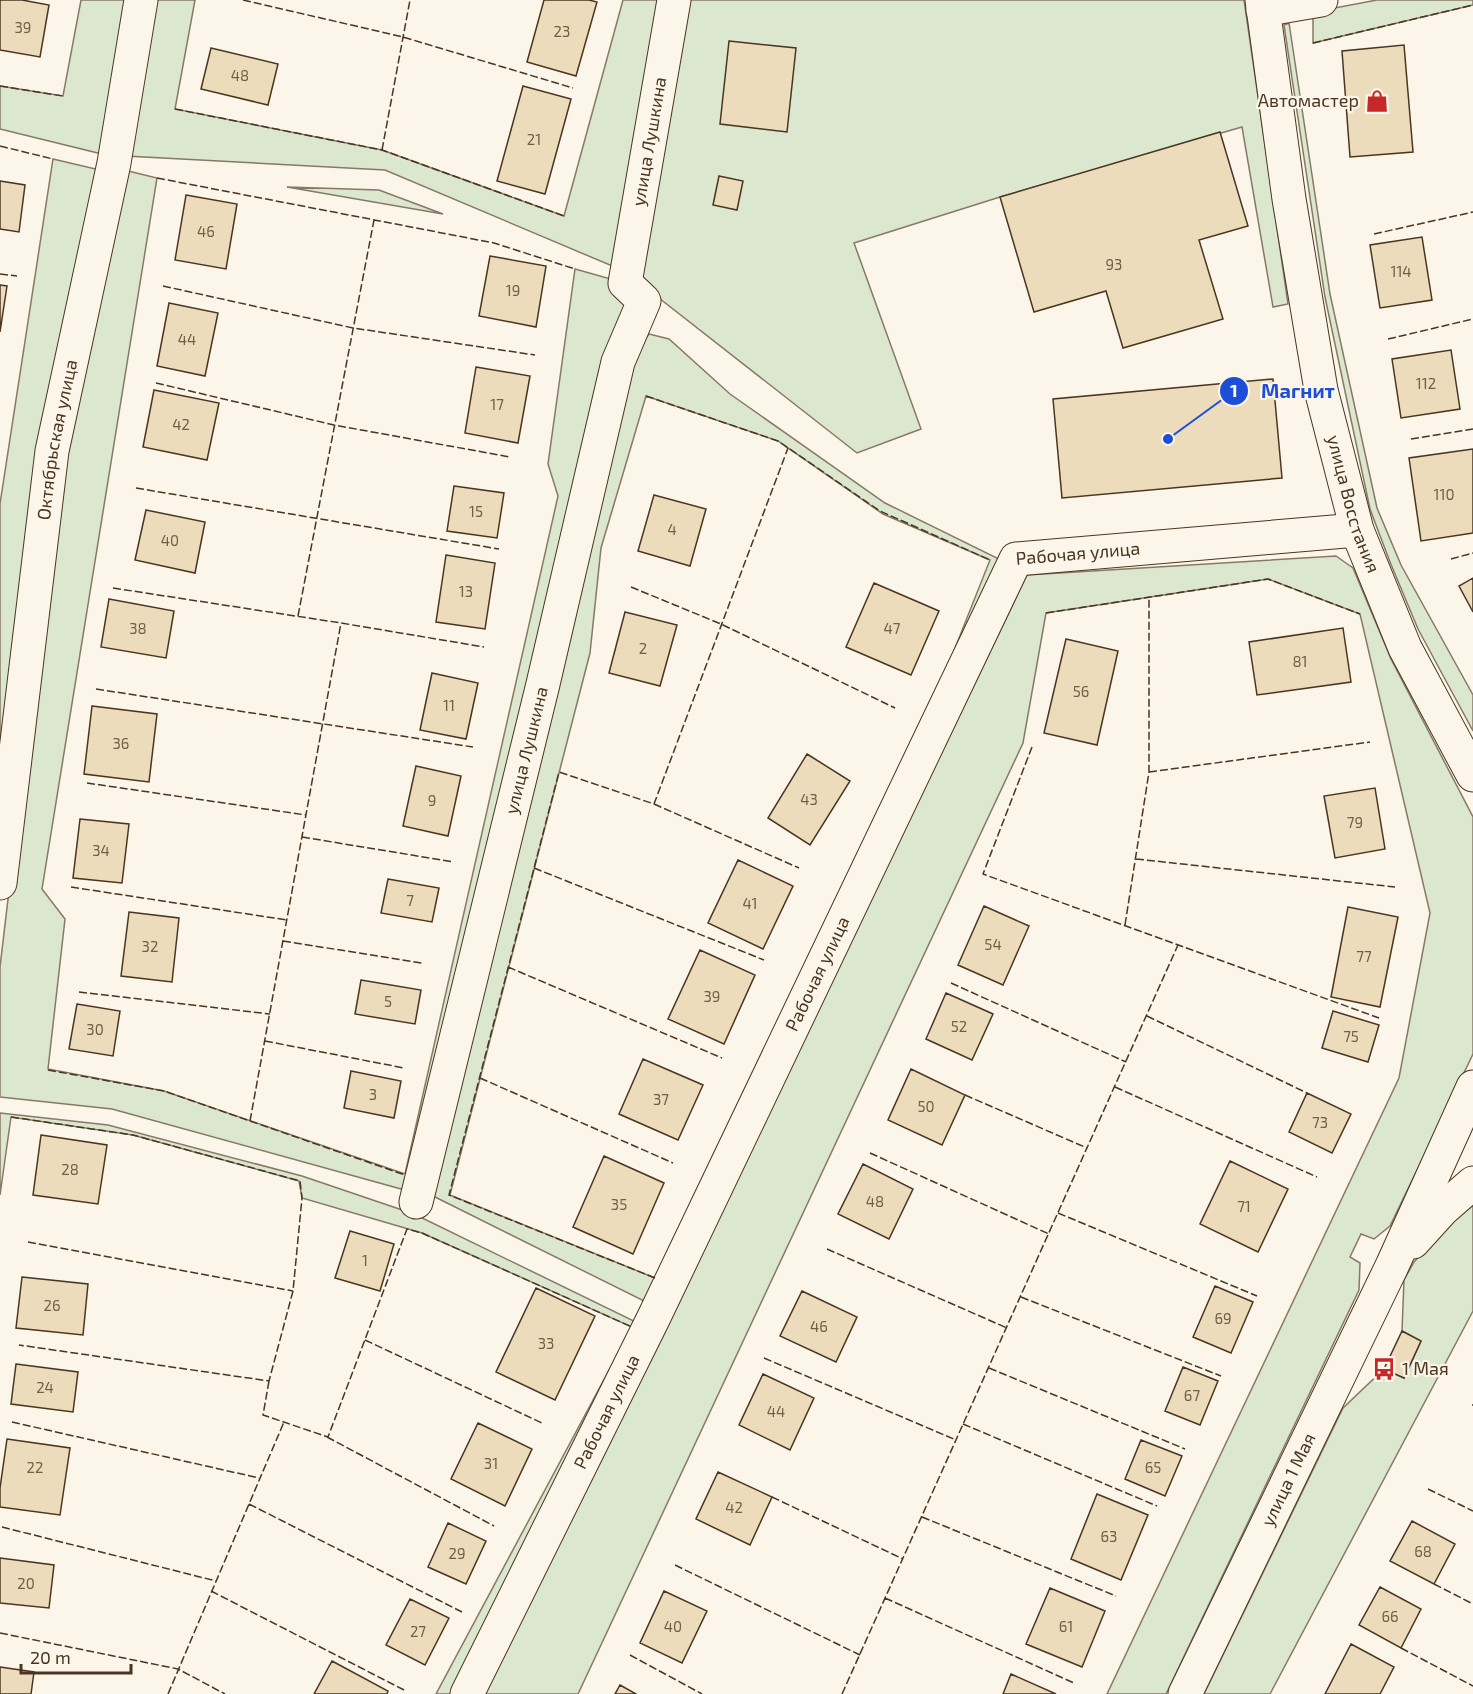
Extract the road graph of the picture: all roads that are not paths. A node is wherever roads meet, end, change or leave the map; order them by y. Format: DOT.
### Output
graph roads {
  1 [pos="141,0"];
  2 [pos="674,0"];
  3 [pos="1321,0"];
  4 [pos="1262,5"];
  5 [pos="1357,530"];
  6 [pos="1473,775"];
  7 [pos="0,883"];
  8 [pos="1473,1087"];
  9 [pos="1473,1113"];
  10 [pos="1437,1168"];
  11 [pos="1473,1183"];
  12 [pos="416,1202"];
  13 [pos="1392,1266"];
  14 [pos="467,1694"];
  15 [pos="1185,1694"];
  1 -- 7 [label="street, Октябрьская улица"];
  2 -- 12 [label="street, улица Лушкина"];
  3 -- 4 [label="street"];
  4 -- 5 [label="street, улица Восстания"];
  5 -- 6 [label="street, улица Восстания"];
  5 -- 14 [label="street, Рабочая улица"];
  8 -- 10 [label="street, улица 1 Мая"];
  9 -- 10 [label="street"];
  10 -- 13 [label="street, улица 1 Мая"];
  11 -- 13 [label="street, улица 1 Мая"];
  13 -- 15 [label="street, улица 1 Мая"];
}
